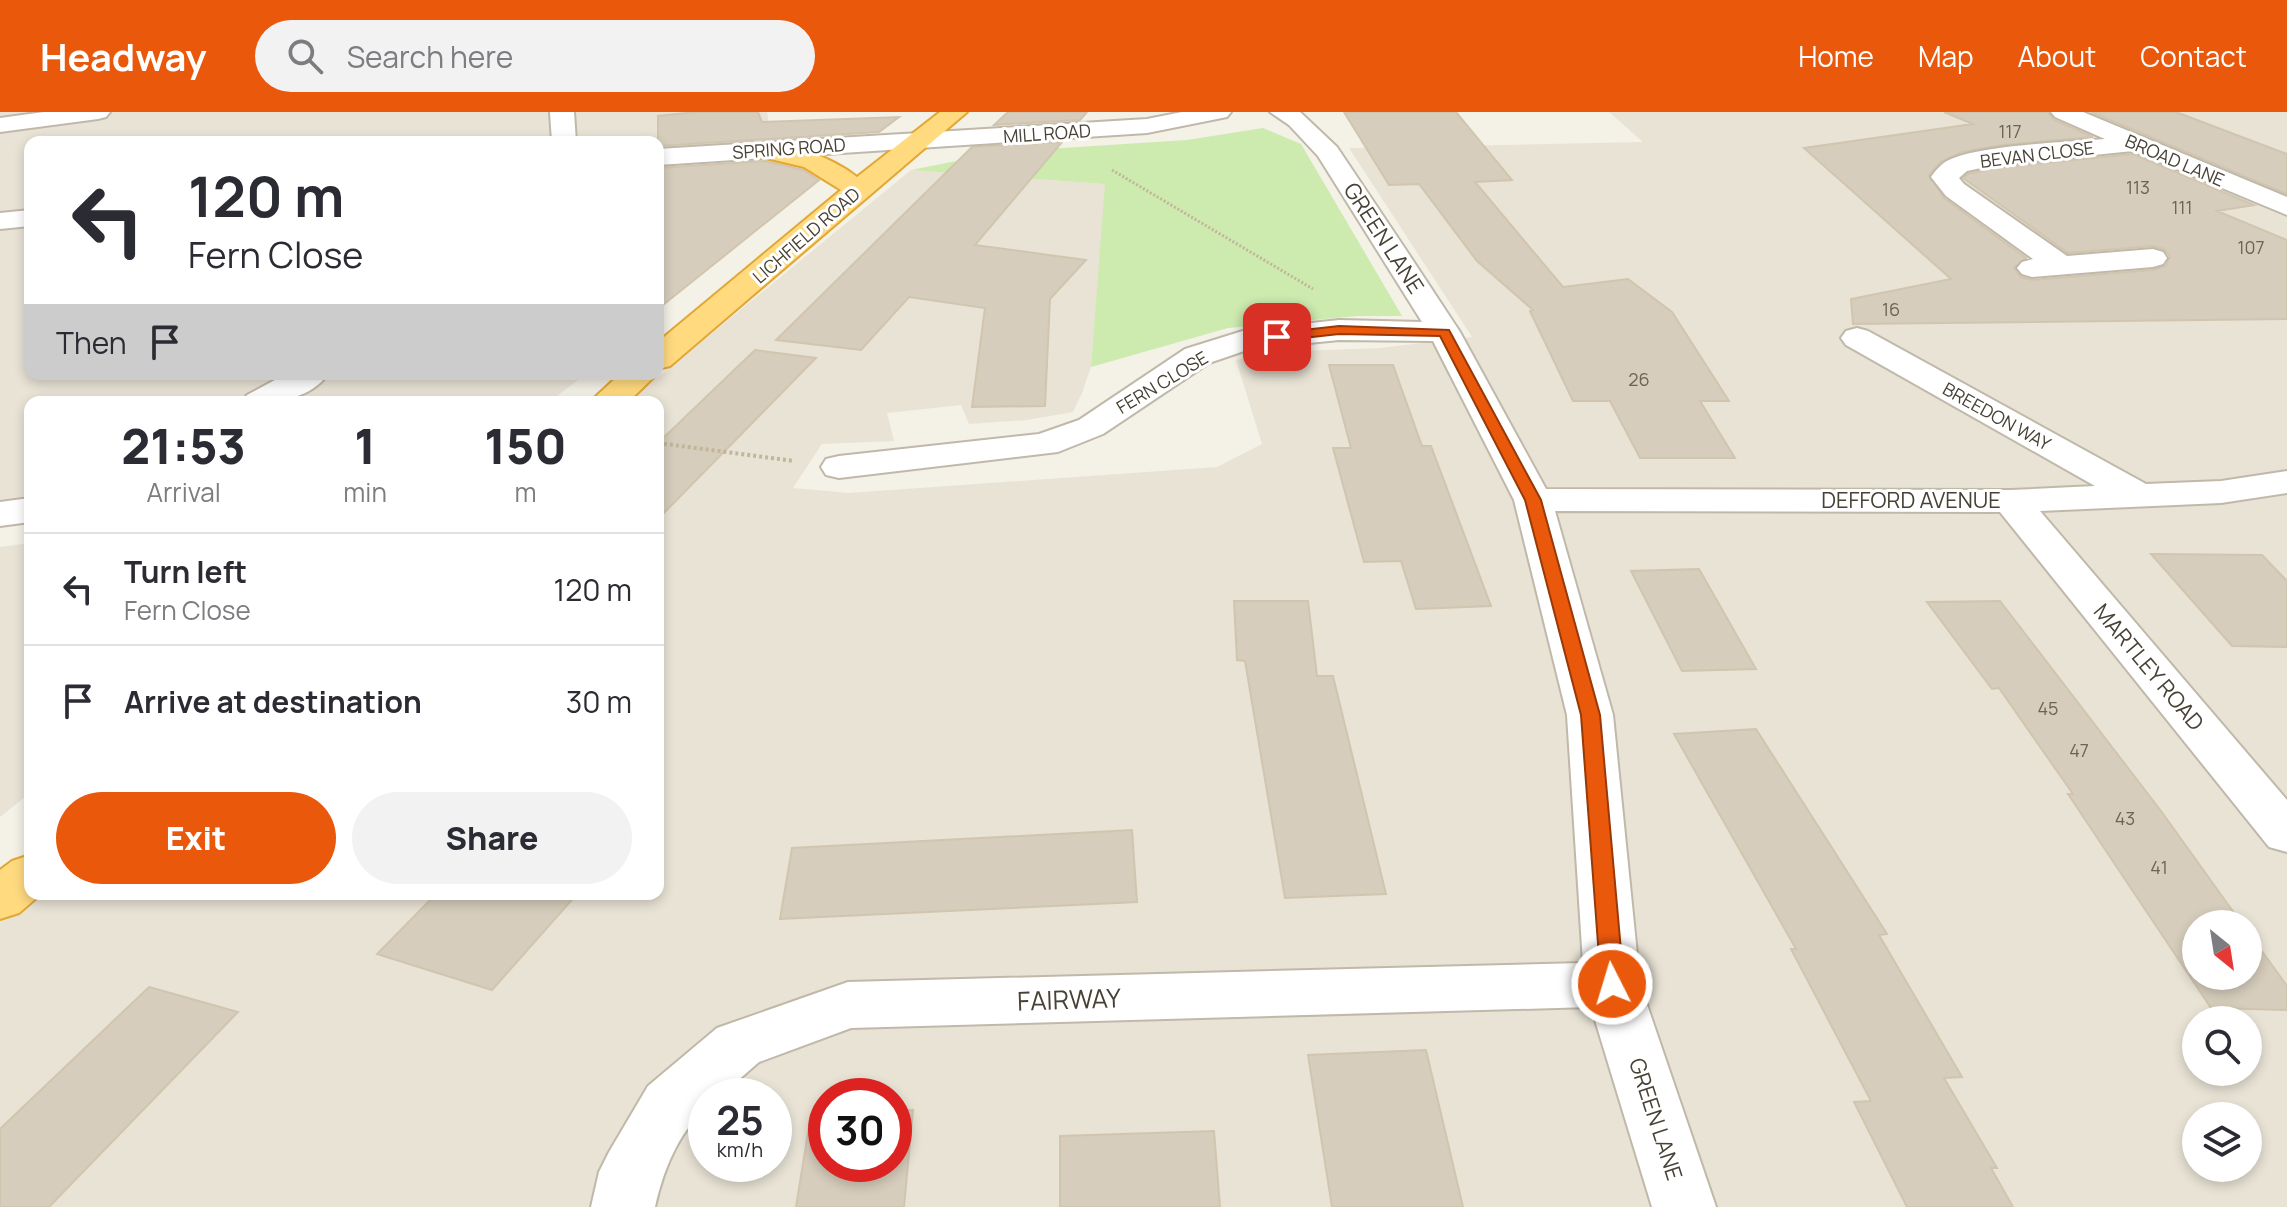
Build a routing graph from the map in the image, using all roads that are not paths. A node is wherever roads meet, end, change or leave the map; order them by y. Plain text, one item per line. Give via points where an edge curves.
1 (98, 112) edge
2 (562, 112) edge
3 (955, 112) edge
4 (1219, 112) edge
5 (1282, 112) edge
6 (2063, 112) edge
7 (0, 125) edge
8 (564, 136) edge
9 (921, 140) junction
10 (2137, 143) junction
11 (762, 150) junction
12 (664, 157) edge
13 (857, 191) junction
14 (2287, 207) edge
15 (24, 219) edge
16 (0, 221) edge
17 (2153, 258) dead end
18 (2060, 265) junction
19 (2015, 270) dead end
20 (1444, 332) junction
21 (1857, 338) dead end
22 (664, 354) edge
23 (300, 380) edge
24 (633, 380) edge
25 (270, 396) edge
26 (614, 396) edge
27 (839, 467) road end
28 (2287, 482) edge
29 (2137, 494) junction
30 (1533, 500) junction
31 (2011, 501) junction
32 (24, 511) edge
33 (0, 514) edge
34 (2287, 834) edge
35 (24, 879) edge
36 (0, 899) edge
37 (1612, 984) junction
38 (623, 1207) edge
39 (1684, 1207) edge

1 - 7 street
2 - 8 street
3 - 9 highway, LICHFIELD ROAD
4 - 9 street, MILL ROAD via 1147,126
5 - 20 street, GREEN LANE via 1328,152
6 - 10 street, BROAD LANE
9 - 11 street, SPRING ROAD
9 - 13 highway, LICHFIELD ROAD
10 - 14 street, BROAD LANE
10 - 18 street, BEVAN CLOSE via 1995,157 1958,165 1944,177
11 - 12 street, SPRING ROAD
11 - 13 highway via 812,159
13 - 22 highway, LICHFIELD ROAD
15 - 16 street
17 - 18 street
18 - 19 street
20 - 27 street, FERN CLOSE via 1339,330 1246,340 1197,356 1091,427 1045,444 929,440
20 - 30 street, GREEN LANE
21 - 29 street, BREEDON WAY
23 - 25 street
24 - 26 highway
28 - 29 street, DEFFORD AVENUE via 2221,492
29 - 31 street, DEFFORD AVENUE
30 - 31 street, DEFFORD AVENUE
30 - 37 street, GREEN LANE via 1590,715
31 - 34 street, MARTLEY ROAD
32 - 33 street
35 - 36 highway
37 - 38 street, FAIRWAY via 848,1005 738,1045 669,1104 631,1172
37 - 39 street, GREEN LANE

